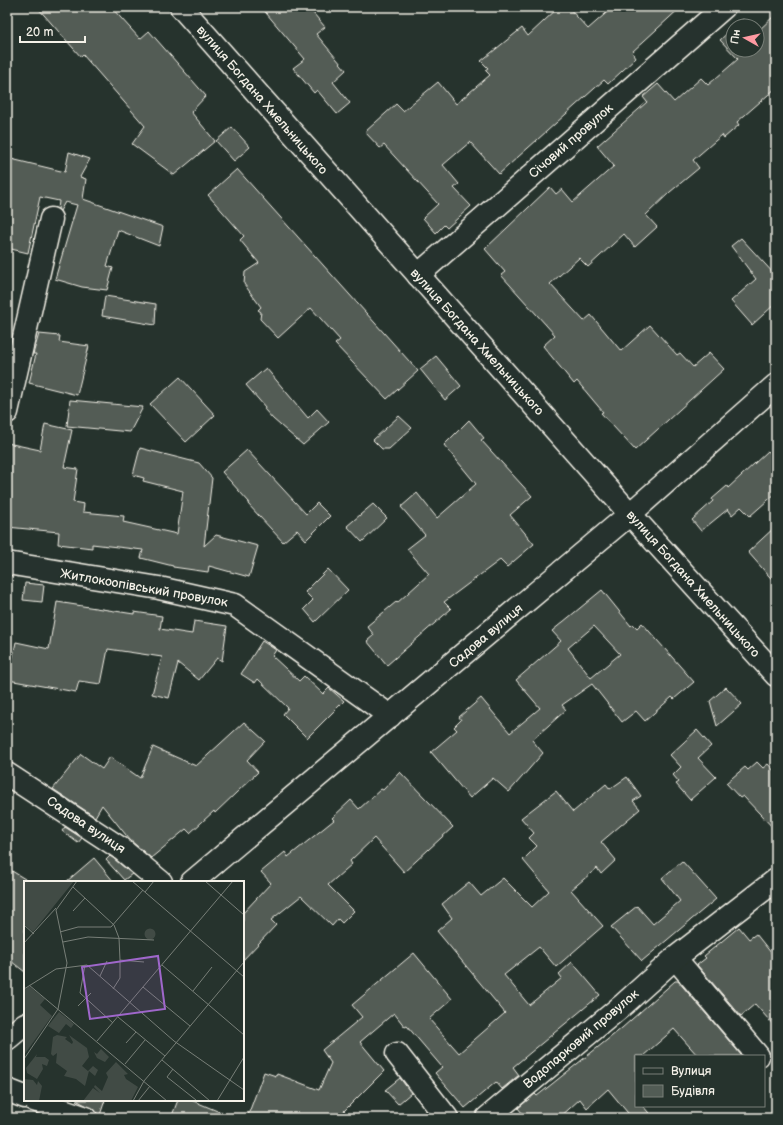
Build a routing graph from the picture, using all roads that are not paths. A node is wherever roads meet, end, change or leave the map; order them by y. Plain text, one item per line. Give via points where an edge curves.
1 (181, 7) edge
2 (724, 7) edge
3 (51, 219) dead end
4 (418, 275) junction
5 (776, 384) edge
6 (7, 412) edge
7 (630, 514) junction
8 (7, 563) edge
9 (776, 675) edge
10 (390, 716) junction
11 (7, 774) edge
12 (776, 880) edge
13 (160, 881) edge
14 (193, 881) edge
15 (675, 958) junction
16 (24, 1025) edge
17 (7, 1039) edge
18 (397, 1054) dead end
19 (757, 1055) edge
20 (7, 1090) edge
21 (24, 1097) edge
22 (37, 1101) edge
23 (86, 1118) edge
24 (447, 1118) edge
25 (486, 1118) edge

1 - 4 street, вулиця Богдана Хмельницького
2 - 4 street, Січовий провулок
3 - 6 street
4 - 7 street, вулиця Богдана Хмельницького
5 - 7 street, Садова вулиця
7 - 9 street, вулиця Богдана Хмельницького
7 - 10 street, Садова вулиця
8 - 10 street, Житлокоопівський провулок via 159,588 235,605
10 - 14 street, Садова вулиця
11 - 13 street, Садова вулиця via 120,848
12 - 15 street, Водопарковий провулок
15 - 19 street
15 - 25 street, Водопарковий провулок via 624,1004
16 - 17 street
18 - 24 street
20 - 21 street
22 - 23 street

